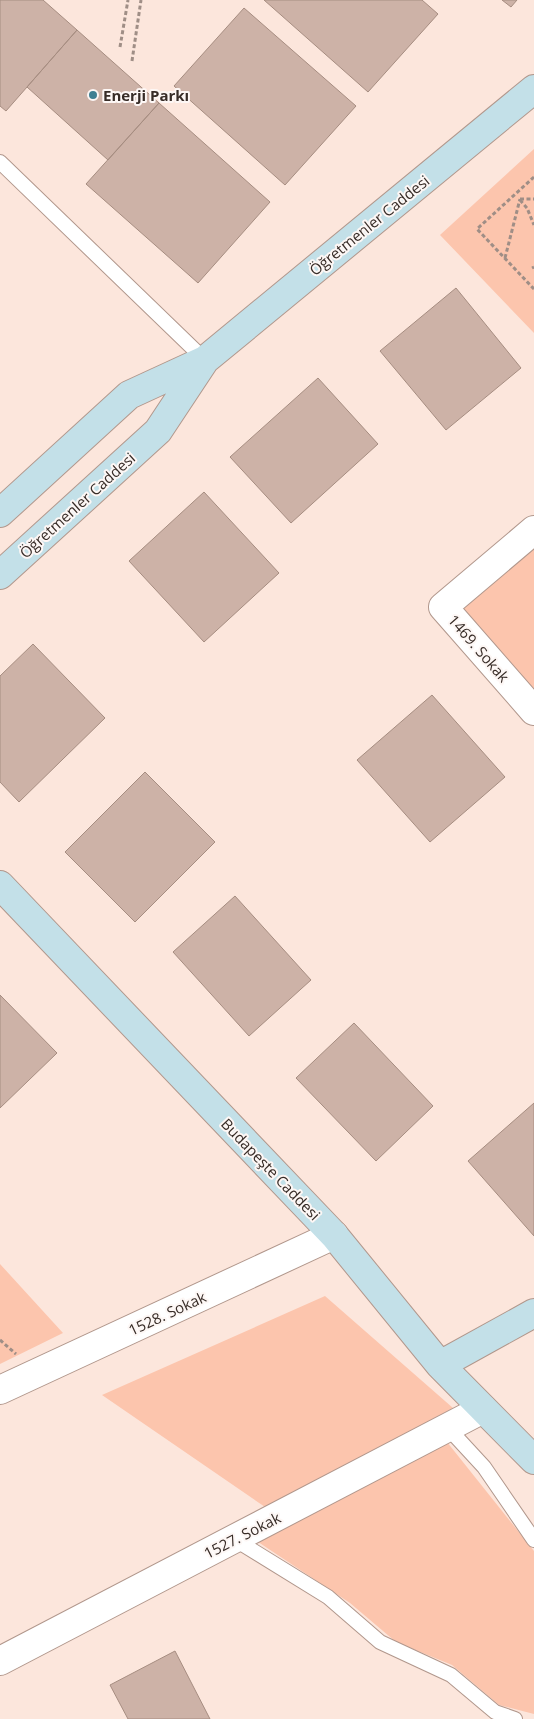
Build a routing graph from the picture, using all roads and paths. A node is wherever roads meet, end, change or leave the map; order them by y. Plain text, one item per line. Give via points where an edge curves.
1 (128, 0) edge
2 (141, 0) edge
3 (120, 47) dead end
4 (132, 60) dead end
5 (534, 89) edge
6 (0, 162) edge
7 (534, 176) edge
8 (520, 199) junction
9 (534, 199) edge
10 (534, 225) edge
11 (505, 258) junction
12 (534, 289) edge
13 (205, 360) junction
14 (0, 513) edge
15 (534, 530) edge
16 (0, 575) edge
17 (534, 711) edge
18 (2, 892) edge
19 (334, 1235) junction
20 (534, 1313) edge
21 (440, 1365) junction
22 (0, 1390) edge
23 (483, 1409) junction
24 (448, 1428) junction
25 (534, 1460) edge
26 (234, 1539) junction
27 (534, 1540) edge
28 (0, 1660) edge
29 (515, 1719) edge

1 - 3 path
2 - 4 path
5 - 13 main road, Öğretmenler Caddesi
6 - 13 lane
7 - 11 path via 477,229
8 - 9 path
8 - 10 path
8 - 11 path
11 - 12 path
13 - 14 main road, Öğretmenler Caddesi via 129,395
13 - 16 main road, Öğretmenler Caddesi via 158,432
15 - 17 street, 1469. Sokak via 443,607
18 - 19 main road, Budapeşte Caddesi
19 - 21 main road, Budapeşte Caddesi
19 - 22 street, 1528. Sokak
20 - 21 main road
21 - 23 main road, Budapeşte Caddesi
23 - 24 street, 1527. Sokak
23 - 25 main road, Budapeşte Caddesi
24 - 26 street, 1527. Sokak
24 - 27 lane via 484,1467
26 - 28 street, 1527. Sokak
26 - 29 lane via 328,1597 380,1642 451,1675 495,1712

